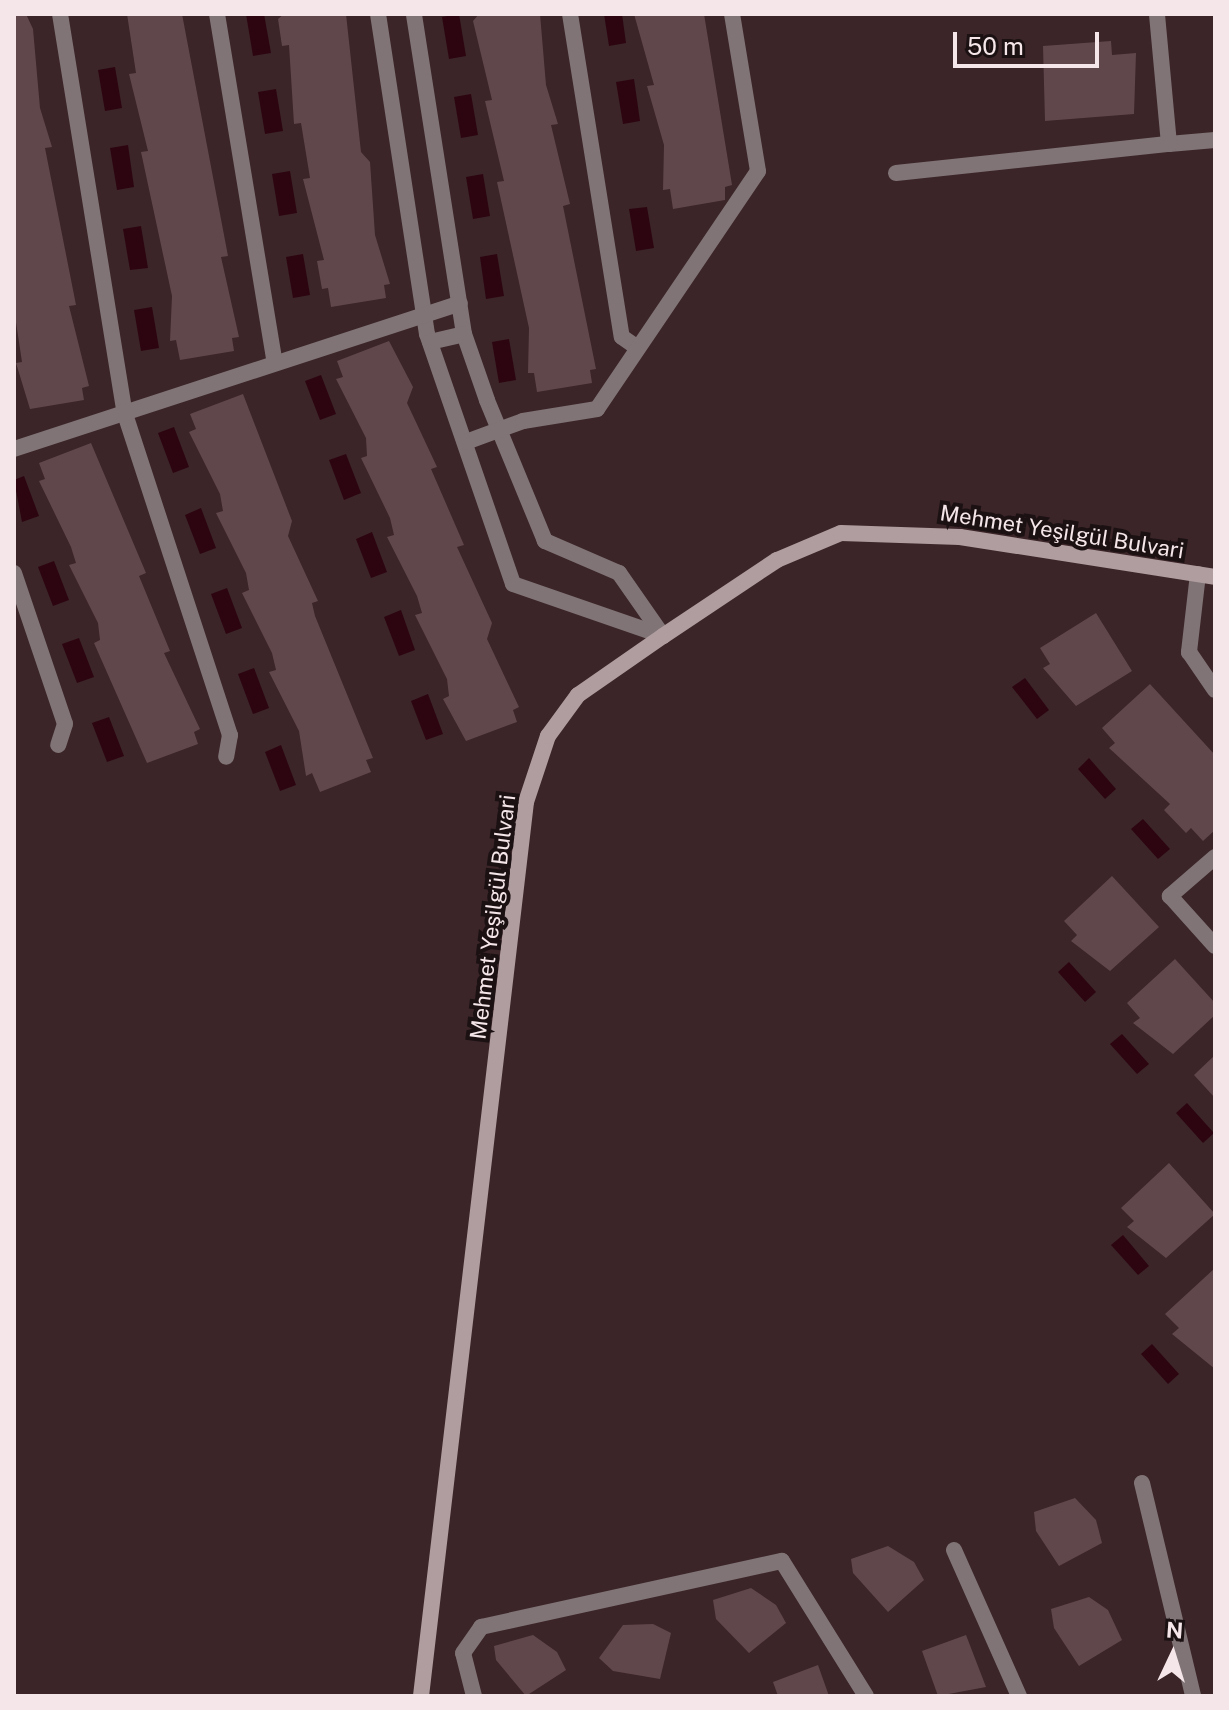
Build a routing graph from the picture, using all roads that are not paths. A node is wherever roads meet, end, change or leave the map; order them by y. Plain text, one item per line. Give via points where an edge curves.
1 (60, 14) edge
2 (217, 14) edge
3 (378, 14) edge
4 (414, 14) edge
5 (570, 14) edge
6 (732, 14) edge
7 (1157, 14) edge
8 (1215, 140) edge
9 (1169, 144) junction
10 (896, 173) dead end
11 (460, 303) junction
12 (424, 311) junction
13 (464, 334) junction
14 (430, 342) junction
15 (638, 348) junction
16 (274, 359) junction
17 (124, 411) junction
18 (500, 430) junction
19 (466, 442) junction
20 (14, 449) edge
21 (14, 573) edge
22 (1206, 576) edge
23 (663, 636) junction
24 (1215, 690) edge
25 (58, 745) dead end
26 (226, 757) dead end
27 (1215, 857) edge
28 (1215, 946) edge
29 (1142, 1483) dead end
30 (954, 1550) dead end
31 (421, 1696) edge
32 (474, 1696) edge
33 (866, 1696) edge
34 (1019, 1696) edge
35 (1193, 1696) edge

1 - 17 street
2 - 16 street
3 - 12 street
4 - 11 street
5 - 15 street via 622,337
6 - 15 street via 758,171
7 - 9 street
8 - 9 street
9 - 10 street
11 - 12 street
11 - 13 street
12 - 14 street
12 - 16 street
13 - 14 street
13 - 18 street
14 - 19 street
15 - 18 street via 597,409
16 - 17 street
17 - 20 street
17 - 26 street via 230,735
18 - 19 street
18 - 23 street via 545,541 619,573
19 - 23 street via 513,584
21 - 25 street via 65,724
22 - 23 main road, Mehmet Yeşilgül Bulvari via 960,537 841,533 777,560
22 - 24 street via 1189,652
23 - 31 main road, Mehmet Yeşilgül Bulvari via 578,695 548,736 526,802
27 - 28 street via 1170,896
29 - 35 street
30 - 34 street
32 - 33 street via 463,1653 481,1627 782,1561

